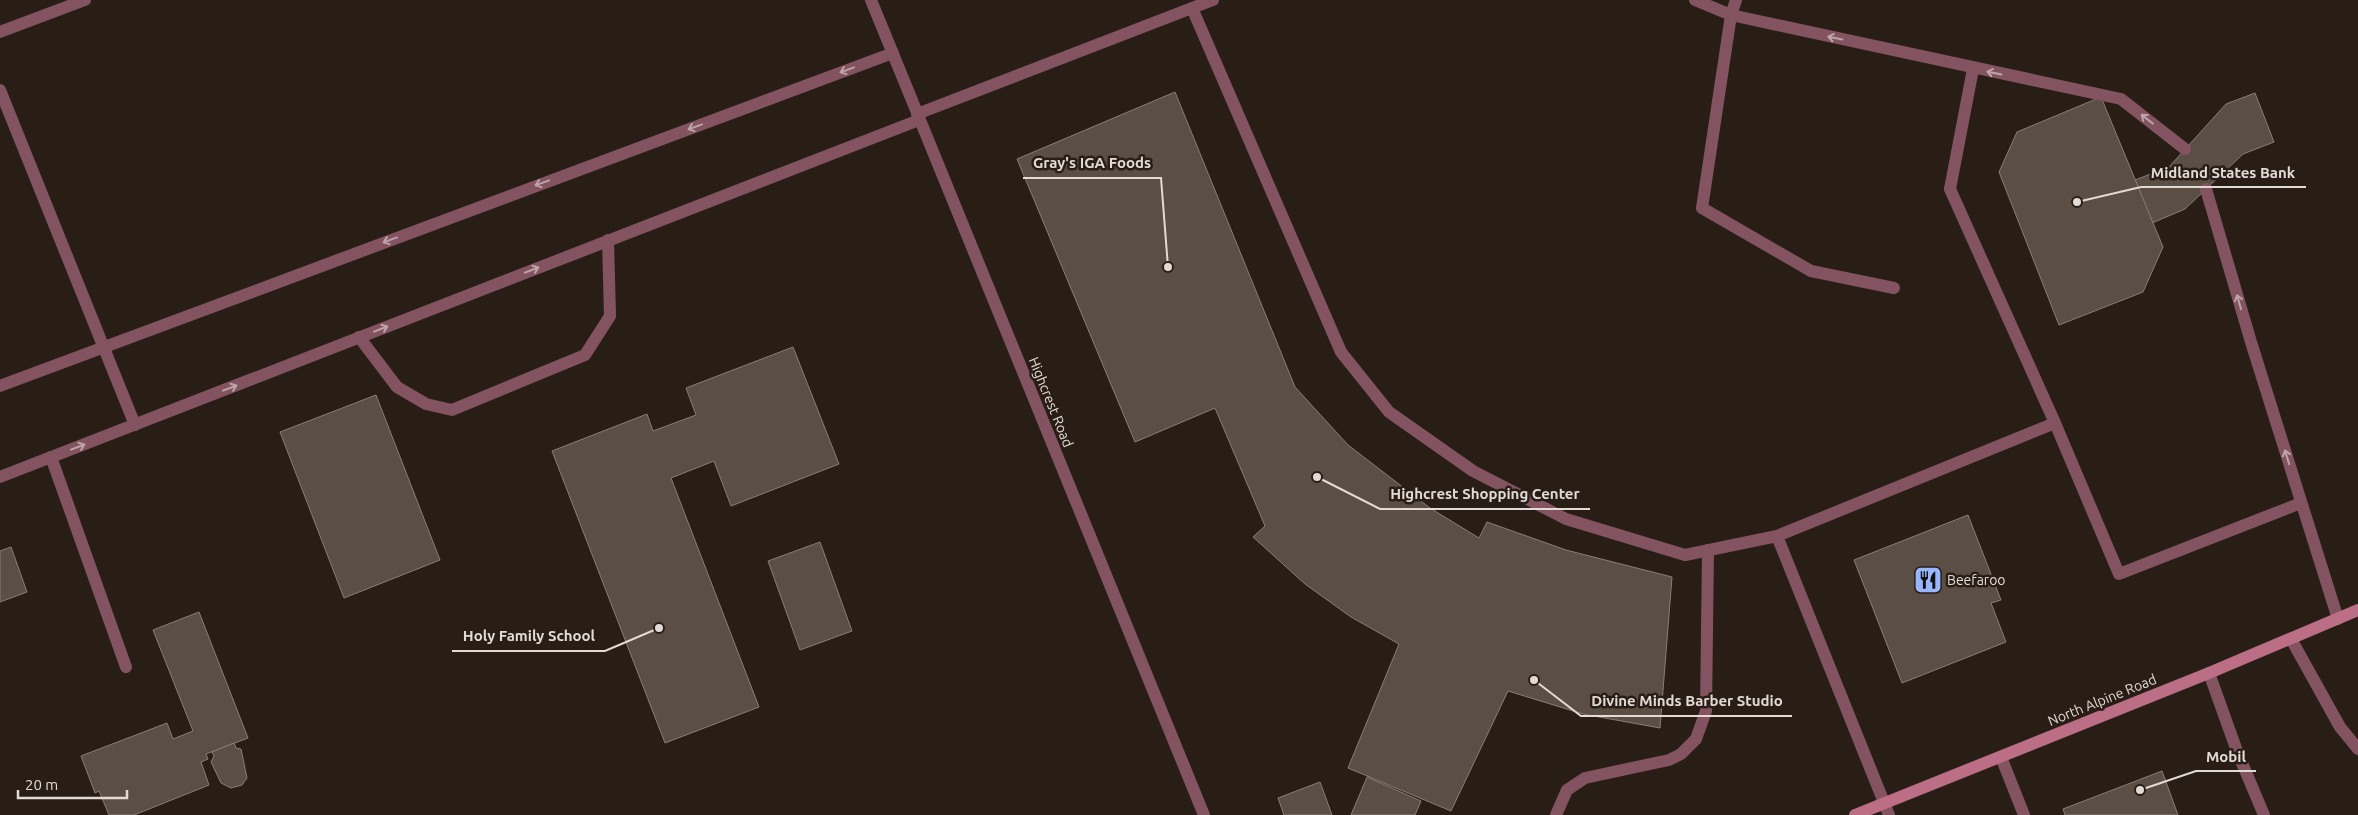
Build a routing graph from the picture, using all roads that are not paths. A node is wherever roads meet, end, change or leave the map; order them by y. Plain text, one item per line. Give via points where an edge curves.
1 (85, 0) edge
2 (871, 0) edge
3 (1213, 0) edge
4 (1695, 0) edge
5 (1736, 0) edge
6 (1192, 8) junction
7 (1731, 15) junction
8 (0, 32) edge
9 (892, 53) junction
10 (1973, 68) junction
11 (0, 90) edge
12 (918, 117) junction
13 (2185, 149) dead end
14 (2206, 189) dead end
15 (608, 240) junction
16 (1894, 288) dead end
17 (359, 337) junction
18 (105, 346) junction
19 (0, 386) edge
20 (2055, 423) junction
21 (136, 425) junction
22 (51, 457) junction
23 (0, 477) edge
24 (2302, 503) junction
25 (1777, 536) junction
26 (1708, 550) junction
27 (2358, 610) edge
28 (2338, 619) junction
29 (2291, 638) junction
30 (126, 667) dead end
31 (2209, 673) junction
32 (2358, 749) edge
33 (2001, 757) junction
34 (1887, 809) edge
35 (1204, 815) edge
36 (1556, 815) edge
37 (1855, 815) edge
38 (2024, 815) edge
39 (2264, 815) edge

1 - 8 street
2 - 9 street, Highcrest Road
3 - 6 street
4 - 7 street
5 - 7 street
6 - 12 street
6 - 26 street via 1341,352 1389,412 1472,472 1566,519 1685,555
10 -> 7 street
7 - 16 street via 1702,208 1811,271
9 - 12 street, Highcrest Road
9 -> 18 street
13 -> 10 street via 2121,99
10 - 20 street via 1950,189
11 - 18 street
12 - 15 street
12 - 35 street, Highcrest Road
24 -> 14 street
17 -> 15 street
15 - 17 street via 610,316 585,355 452,410 426,404 397,387
21 -> 17 street
18 - 19 street
18 - 21 street
20 - 24 street via 2119,574
20 - 25 street
22 -> 21 street
22 - 23 street
22 - 30 street
24 - 28 street
25 - 26 street
25 - 34 street
26 - 36 street via 1706,711 1696,739 1681,754 1668,760 1585,778 1567,790
27 - 28 main road, North Alpine Road
28 - 29 main road, North Alpine Road
29 - 31 main road, North Alpine Road
29 - 32 street via 2340,727
31 - 33 main road, North Alpine Road
31 - 39 street via 2236,751
33 - 34 main road, North Alpine Road
33 - 38 street
34 - 37 main road, North Alpine Road

